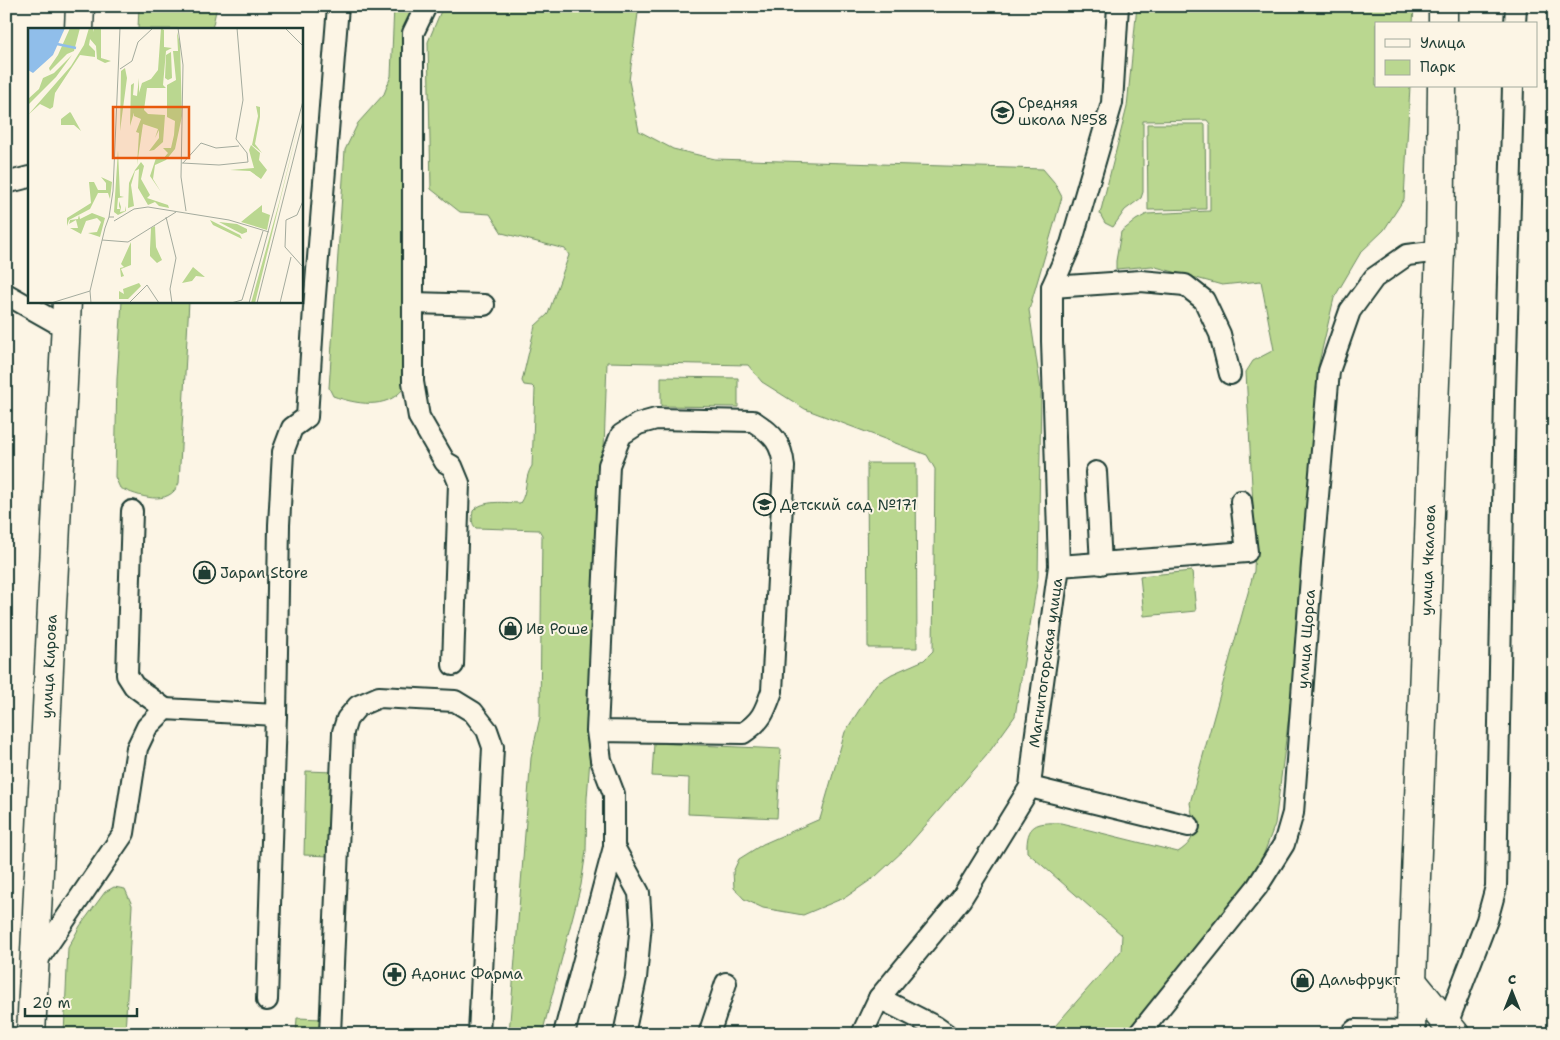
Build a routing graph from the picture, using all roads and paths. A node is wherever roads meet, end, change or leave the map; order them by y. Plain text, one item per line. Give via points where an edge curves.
1 (80, 6) edge
2 (338, 6) edge
3 (426, 6) edge
4 (1118, 6) edge
5 (1443, 6) edge
6 (1516, 6) edge
7 (1443, 22) edge
8 (1515, 22) edge
9 (78, 28) edge
10 (1442, 88) edge
11 (1513, 88) edge
12 (28, 177) edge
13 (6, 183) edge
14 (1440, 251) junction
15 (1052, 287) junction
16 (6, 294) edge
17 (28, 301) edge
18 (30, 302) edge
19 (413, 303) junction
20 (484, 304) dead end
21 (66, 314) edge
22 (1230, 374) dead end
23 (1096, 472) dead end
24 (1242, 502) dead end
25 (132, 512) dead end
26 (1101, 564) junction
27 (1059, 566) junction
28 (453, 665) dead end
29 (165, 709) junction
30 (276, 715) junction
31 (597, 731) junction
32 (1030, 787) junction
33 (1188, 826) dead end
34 (614, 847) junction
35 (33, 966) junction
36 (1412, 981) junction
37 (726, 983) dead end
38 (879, 998) junction
39 (268, 1000) dead end
40 (1451, 1029) edge
41 (1411, 1032) edge
42 (31, 1034) edge
43 (330, 1034) edge
44 (479, 1034) edge
45 (564, 1034) edge
46 (624, 1034) edge
47 (709, 1034) edge
48 (862, 1034) edge
49 (946, 1034) edge
50 (1139, 1034) edge
51 (1351, 1034) edge

1 - 9 main road
2 - 30 lane via 307,417 292,428 283,452
3 - 19 lane via 414,33
4 - 15 lane, Магнитогорская улица via 1112,102 1071,244
5 - 7 main road
6 - 8 lane
10 - 14 main road, улица Чкалова
11 - 40 lane via 1496,887
12 - 13 lane
14 - 36 main road, улица Чкалова
14 - 50 lane, улица Щорса via 1407,255 1374,278 1350,311 1330,371 1293,813 1284,844 1257,887
15 - 22 lane via 1141,281 1185,285 1204,300 1220,334
15 - 27 lane, Магнитогорская улица
16 - 17 lane
18 - 21 lane
19 - 20 lane
19 - 28 lane via 412,382 419,417 445,462 452,466 459,483
21 - 35 main road, улица Кирова
23 - 26 lane
24 - 26 lane via 1247,552
25 - 29 lane via 127,675 134,686
26 - 27 lane
27 - 32 lane, Магнитогорская улица
29 - 30 lane
29 - 35 lane via 147,727 136,748 124,833
30 - 39 lane
31 - 31 lane via 743,733 756,725 765,713 772,691 784,467 777,441 753,421 656,419 638,424 622,435 609,465
31 - 34 lane via 601,760 614,794
32 - 33 lane
32 - 38 lane, Магнитогорская улица via 961,899
34 - 45 lane
34 - 46 lane via 639,893 641,923 636,978
35 - 42 main road, улица Кирова
36 - 40 main road
36 - 41 main road, улица Чкалова
37 - 47 lane
38 - 48 lane, Магнитогорская улица
38 - 49 lane
41 - 51 lane via 1355,1030
43 - 44 lane via 343,732 347,719 358,706 379,697 455,701 473,712 487,730 493,747

